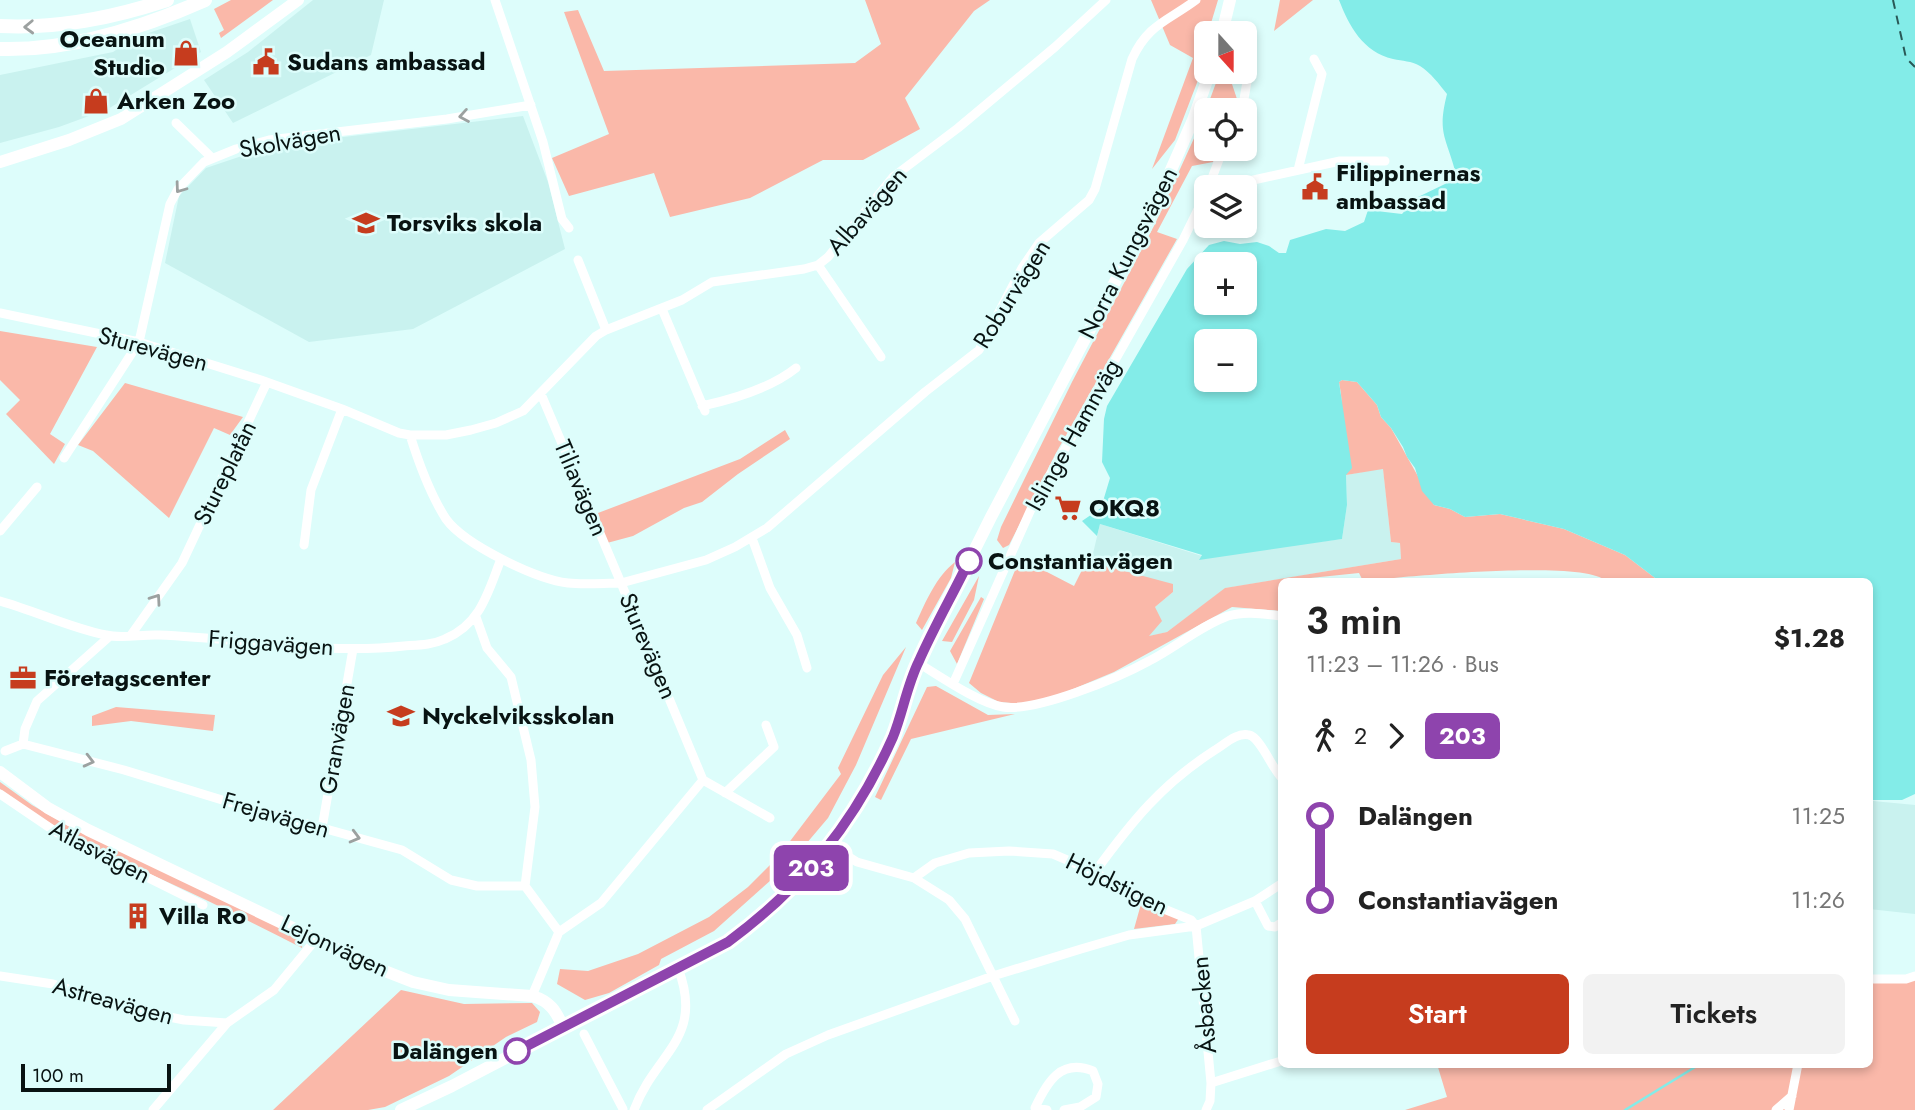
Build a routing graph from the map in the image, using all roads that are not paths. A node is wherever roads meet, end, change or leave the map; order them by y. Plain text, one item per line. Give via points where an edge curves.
1 (167, 0) edge
2 (205, 0) edge
3 (298, 0) edge
4 (495, 0) edge
5 (1106, 0) edge
6 (1196, 0) edge
7 (1230, 0) edge
8 (1225, 21) edge
9 (0, 26) edge
10 (0, 49) edge
11 (1314, 59) dead end
12 (1206, 84) edge
13 (531, 105) junction
14 (176, 122) dead end
15 (212, 158) junction
16 (1385, 161) dead end
17 (0, 162) edge
18 (1297, 170) junction
19 (1257, 180) edge
20 (1194, 217) edge
21 (569, 228) dead end
22 (578, 260) dead end
23 (818, 265) junction
24 (662, 309) junction
25 (0, 313) edge
26 (606, 330) junction
27 (138, 342) junction
28 (881, 357) dead end
29 (796, 368) dead end
30 (267, 382) junction
31 (541, 394) junction
32 (342, 409) junction
33 (410, 435) junction
34 (64, 458) dead end
35 (37, 487) dead end
36 (0, 531) edge
37 (752, 538) junction
38 (304, 545) dead end
39 (501, 559) junction
40 (621, 583) junction
41 (0, 601) edge
42 (1278, 616) edge
43 (475, 617) junction
44 (131, 635) junction
45 (110, 636) junction
46 (353, 649) junction
47 (918, 663) junction
48 (807, 668) dead end
49 (953, 684) junction
50 (766, 724) dead end
51 (23, 744) junction
52 (5, 751) dead end
53 (0, 772) edge
54 (1278, 774) edge
55 (704, 780) junction
56 (725, 793) junction
57 (0, 794) edge
58 (770, 818) dead end
59 (322, 828) junction
60 (830, 845) junction
61 (1095, 872) junction
62 (914, 878) junction
63 (525, 886) junction
64 (1278, 886) edge
65 (1255, 901) junction
66 (203, 905) dead end
67 (1278, 925) edge
68 (1196, 926) junction
69 (559, 932) junction
70 (317, 938) junction
71 (678, 968) junction
72 (0, 976) edge
73 (993, 976) junction
74 (1915, 976) edge
75 (1873, 979) edge
76 (533, 996) junction
77 (1015, 1021) dead end
78 (227, 1023) junction
79 (563, 1027) junction
80 (584, 1034) dead end
81 (1278, 1062) edge
82 (1797, 1068) edge
83 (1211, 1083) junction
84 (1792, 1096) junction
85 (623, 1109) edge
86 (1033, 1109) edge
87 (153, 1110) edge
88 (401, 1110) edge
89 (634, 1110) edge
90 (707, 1110) edge
91 (1047, 1110) edge
92 (1064, 1110) edge
93 (1206, 1110) edge
94 (1776, 1110) edge
95 (1789, 1110) edge

1 -> 9 main road via 76,24
2 - 10 main road via 82,41
3 - 17 main road via 227,52 121,119
4 - 13 street
5 - 23 street, Albavägen via 1036,64 893,177
6 - 37 street, Roburvägen via 1159,23 1139,43 1095,189 1089,200 1038,243 979,350
7 - 8 main road
11 - 18 street via 1322,74
12 - 47 main road, Norra Kungsvägen via 1155,206
13 -> 15 street, Skolvägen via 269,141
13 - 21 street via 562,219
14 - 15 street
15 -> 27 street, Skolvägen via 178,188 170,204
16 - 18 street via 1340,161
18 - 19 street
20 - 49 street, Islinge Hamnväg via 1032,507
22 - 26 street
23 - 24 street, Albavägen via 712,282
23 - 28 street
24 - 26 street, Albavägen
24 - 29 street via 704,408
25 - 27 street, Sturevägen
26 - 31 street, Albavägen
27 - 30 street, Sturevägen
27 - 34 street
30 - 32 street, Sturevägen
44 -> 30 street, Stureplatån via 182,563
31 - 33 street, Albavägen via 523,411 496,423 446,435
31 - 40 street, Tiliavägen
32 - 33 street, Sturevägen
32 - 38 street via 311,490
33 - 39 street, Sturevägen via 418,462 447,519 458,532
35 - 36 street
37 - 40 street, Roburvägen via 706,559
37 - 48 street via 770,588 797,635
39 - 40 street, Sturevägen via 567,583
39 - 43 street, Friggavägen
40 - 55 street, Sturevägen
41 - 45 street, Friggavägen
42 - 49 street via 1229,616 1148,662 1023,708 987,702
43 - 46 street, Friggavägen via 446,639 431,643
43 - 63 street via 487,648 510,677 531,760 535,807
44 - 45 street, Friggavägen
44 - 46 street, Friggavägen
45 - 51 street via 37,701 24,729
46 - 59 street, Granvägen
47 - 49 street
47 - 60 main road via 888,747 864,795
50 - 56 street via 774,747
51 - 52 street
51 -> 59 street, Frejavägen
53 - 70 main road, Lejonvägen via 48,808 88,830
54 - 61 street via 1257,740 1239,736 1160,790
55 - 56 street
55 - 69 street via 601,903
56 - 58 street
57 - 66 street, Atlasvägen via 56,832
59 -> 63 street, Frejavägen via 402,850 451,880 477,886
60 - 62 street via 857,862
60 - 71 main road via 799,883 754,923
61 - 62 street, Höjdstigen via 1053,854 989,850 935,863
61 - 68 street, Höjdstigen via 1137,898 1186,916
62 - 73 street via 950,900 965,919
63 - 69 street
64 - 65 street
65 - 67 street via 1268,926
65 - 68 street
68 - 73 street via 1129,935
68 - 83 street, Åsbacken
69 - 76 street
70 - 76 main road, Lejonvägen via 372,966 432,987
70 - 78 street via 274,990
71 - 79 main road
71 - 89 street via 688,1002 683,1024
72 - 78 street, Astreavägen via 53,984 130,1010
73 - 77 street
73 - 90 street via 804,1045
74 - 75 street
76 - 79 main road via 553,1007
78 - 87 street
79 - 88 main road
80 - 85 street
81 - 83 street
82 - 84 street
83 - 93 street, Åsbacken
84 - 94 street
84 - 95 street
86 - 91 street
86 - 92 street via 1046,1084 1059,1072 1081,1066 1093,1071 1096,1097

